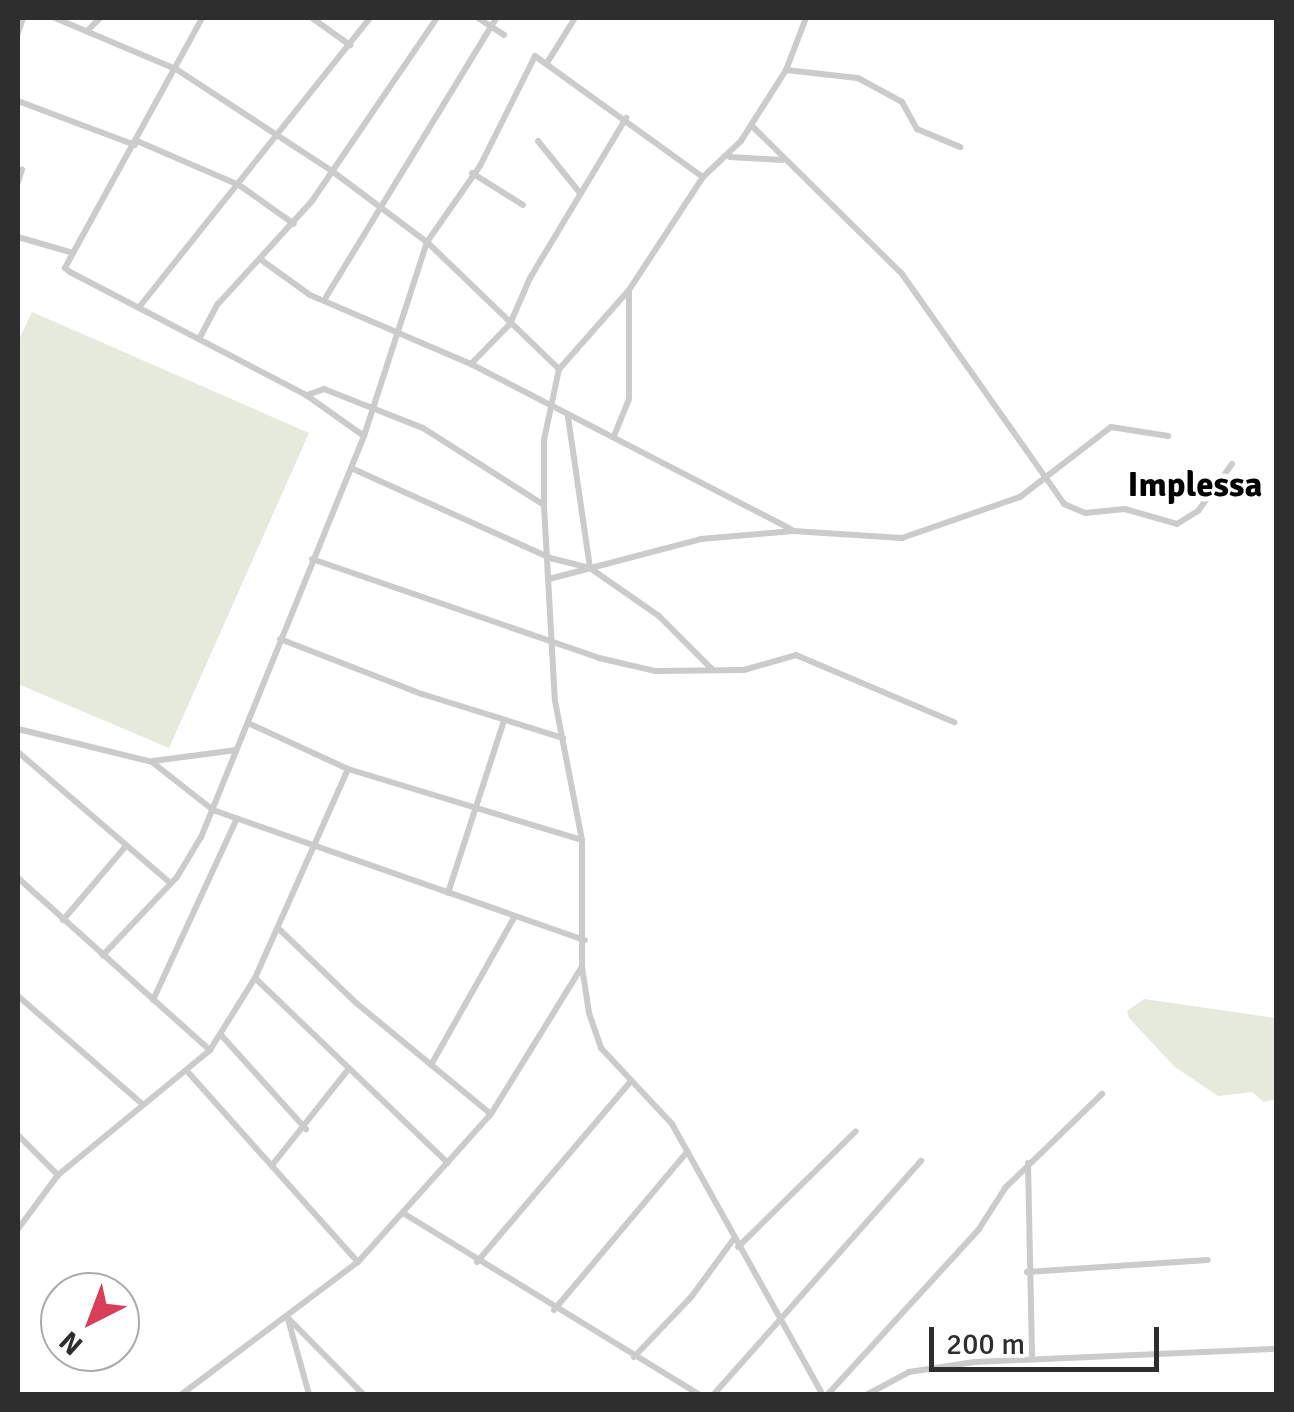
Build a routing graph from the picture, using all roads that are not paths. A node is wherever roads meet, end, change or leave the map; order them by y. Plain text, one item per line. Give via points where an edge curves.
1 (23, 18) edge
2 (55, 18) edge
3 (100, 18) edge
4 (202, 18) edge
5 (312, 18) edge
6 (370, 18) edge
7 (437, 18) edge
8 (478, 18) edge
9 (496, 18) edge
10 (576, 18) edge
11 (806, 18) edge
12 (490, 25) junction
13 (87, 30) junction
14 (18, 33) edge
15 (504, 35) dead end
16 (350, 45) junction
17 (547, 63) junction
18 (176, 68) junction
19 (786, 70) junction
20 (18, 102) edge
21 (626, 118) junction
22 (750, 125) junction
23 (275, 134) junction
24 (538, 141) dead end
25 (136, 143) junction
26 (960, 146) dead end
27 (730, 157) junction
28 (783, 160) junction
29 (22, 170) dead end
30 (332, 171) junction
31 (472, 173) junction
32 (703, 177) junction
33 (18, 182) edge
34 (239, 185) junction
35 (580, 193) junction
36 (523, 205) dead end
37 (377, 210) junction
38 (294, 224) junction
39 (18, 236) edge
40 (427, 242) junction
41 (73, 253) junction
42 (260, 259) junction
43 (630, 290) junction
44 (326, 297) junction
45 (140, 306) junction
46 (510, 324) junction
47 (402, 332) junction
48 (199, 339) junction
49 (471, 364) junction
50 (560, 370) junction
51 (306, 395) junction
52 (549, 404) junction
53 (376, 407) junction
54 (568, 417) junction
55 (364, 436) junction
56 (614, 436) junction
57 (1168, 436) dead end
58 (1232, 464) dead end
59 (351, 468) junction
60 (1048, 474) junction
61 (544, 506) junction
62 (793, 530) junction
63 (550, 558) junction
64 (312, 559) junction
65 (590, 568) junction
66 (549, 579) junction
67 (553, 638) junction
68 (280, 639) junction
69 (712, 669) junction
70 (504, 720) junction
71 (954, 722) dead end
72 (248, 723) junction
73 (18, 729) edge
74 (564, 739) junction
75 (236, 750) junction
76 (18, 752) edge
77 (152, 762) junction
78 (348, 769) junction
79 (473, 807) junction
80 (213, 810) junction
81 (237, 818) junction
82 (582, 840) junction
83 (126, 846) junction
84 (313, 846) junction
85 (18, 878) edge
86 (169, 882) junction
87 (448, 893) junction
88 (515, 916) junction
89 (63, 920) junction
90 (279, 929) junction
91 (585, 940) junction
92 (103, 955) junction
93 (582, 967) junction
94 (255, 978) junction
95 (18, 996) edge
96 (153, 1000) junction
97 (221, 1035) junction
98 (210, 1050) junction
99 (432, 1065) junction
100 (347, 1070) junction
101 (186, 1071) junction
102 (631, 1081) junction
103 (1102, 1094) dead end
104 (140, 1102) junction
105 (491, 1114) junction
106 (306, 1129) junction
107 (856, 1131) dead end
108 (19, 1142) edge
109 (687, 1152) junction
110 (921, 1161) dead end
111 (448, 1162) junction
112 (1028, 1163) junction
113 (273, 1164) junction
114 (58, 1175) junction
115 (402, 1214) junction
116 (18, 1228) edge
117 (736, 1243) junction
118 (1208, 1260) dead end
119 (358, 1262) junction
120 (477, 1262) junction
121 (1027, 1272) junction
122 (554, 1310) junction
123 (288, 1318) junction
124 (782, 1324) junction
125 (1276, 1350) edge
126 (1032, 1356) junction
127 (634, 1357) junction
128 (182, 1394) edge
129 (309, 1394) edge
130 (363, 1394) edge
131 (698, 1394) edge
132 (714, 1394) edge
133 (825, 1394) edge
134 (868, 1394) edge

1 - 14 street
2 - 13 street
3 - 13 street
4 - 18 street
5 - 16 street
6 - 16 street
7 - 30 street
8 - 12 street
9 - 12 street
10 - 17 street
11 - 19 street
12 - 15 street
12 - 37 street
13 - 18 street
16 - 23 street
17 - 21 street
17 - 31 street via 536,56
18 - 23 street
18 - 25 street
19 - 22 street
19 - 26 street via 858,78 902,102 917,130
20 - 25 street
21 - 32 street
21 - 35 street
22 - 27 street
22 - 28 street
23 - 30 street
23 - 34 street
24 - 35 street
25 - 34 street
25 - 41 street
27 - 28 street
27 - 32 street
28 - 60 street via 902,274
29 - 33 street
30 - 37 street
30 - 38 street
31 - 36 street
31 - 40 street
32 - 43 street
34 - 38 street
34 - 45 street
35 - 46 street
37 - 40 street
37 - 44 street
38 - 42 street
39 - 41 street
40 - 46 street
40 - 47 street
41 - 45 street via 65,268 70,272
42 - 44 street via 310,296
42 - 48 street via 218,304
43 - 50 street
43 - 56 street via 629,399
44 - 47 street
45 - 48 street
46 - 49 street
46 - 50 street
47 - 49 street
47 - 53 street
48 - 51 street
49 - 52 street
50 - 52 street
51 - 53 street via 324,389
51 - 55 street
52 - 54 street
52 - 61 street
53 - 55 street
53 - 61 street via 423,428
54 - 56 street
54 - 65 street
55 - 59 street
56 - 62 street
57 - 60 street via 1111,426
58 - 60 street via 1198,511 1177,524 1125,508 1073,510
59 - 63 street
59 - 64 street
60 - 62 street via 1020,497 902,538
61 - 63 street
62 - 65 street via 701,539
63 - 65 street
63 - 66 street
64 - 67 street
64 - 68 street
65 - 66 street
65 - 69 street via 659,616
66 - 67 street
67 - 69 street via 599,658 655,670
67 - 74 street
68 - 70 street
68 - 72 street
69 - 71 street via 744,670 796,655
70 - 74 street
70 - 79 street
72 - 75 street
72 - 78 street
73 - 77 street
74 - 82 street
75 - 77 street
75 - 80 street
76 - 83 street
77 - 80 street
78 - 79 street
78 - 84 street
79 - 82 street
79 - 87 street
80 - 81 street
80 - 86 street via 185,868
81 - 84 street
81 - 96 street
82 - 91 street
83 - 86 street
83 - 89 street
84 - 87 street
84 - 90 street
85 - 89 street
86 - 92 street
87 - 88 street
88 - 91 street
88 - 99 street
89 - 92 street
90 - 94 street
90 - 99 street
91 - 93 street
92 - 96 street
93 - 102 street via 601,1048
93 - 105 street
94 - 97 street
94 - 100 street
95 - 104 street
96 - 98 street
97 - 98 street
97 - 106 street
98 - 101 street
99 - 105 street
100 - 106 street
100 - 111 street
101 - 104 street
101 - 113 street
102 - 109 street via 672,1124
102 - 120 street
103 - 112 street
104 - 114 street
105 - 111 street
106 - 113 street
107 - 117 street
108 - 114 street
109 - 117 street
109 - 122 street
110 - 124 street
111 - 115 street
112 - 121 street
112 - 133 street via 978,1229
113 - 119 street
114 - 116 street
115 - 119 street
115 - 120 street
117 - 124 street
117 - 127 street
118 - 121 street
119 - 123 street
120 - 122 street
121 - 126 street
122 - 127 street
123 - 128 street
123 - 129 street
123 - 130 street
124 - 132 street
124 - 133 street
125 - 126 street
126 - 134 street via 909,1372
127 - 131 street

